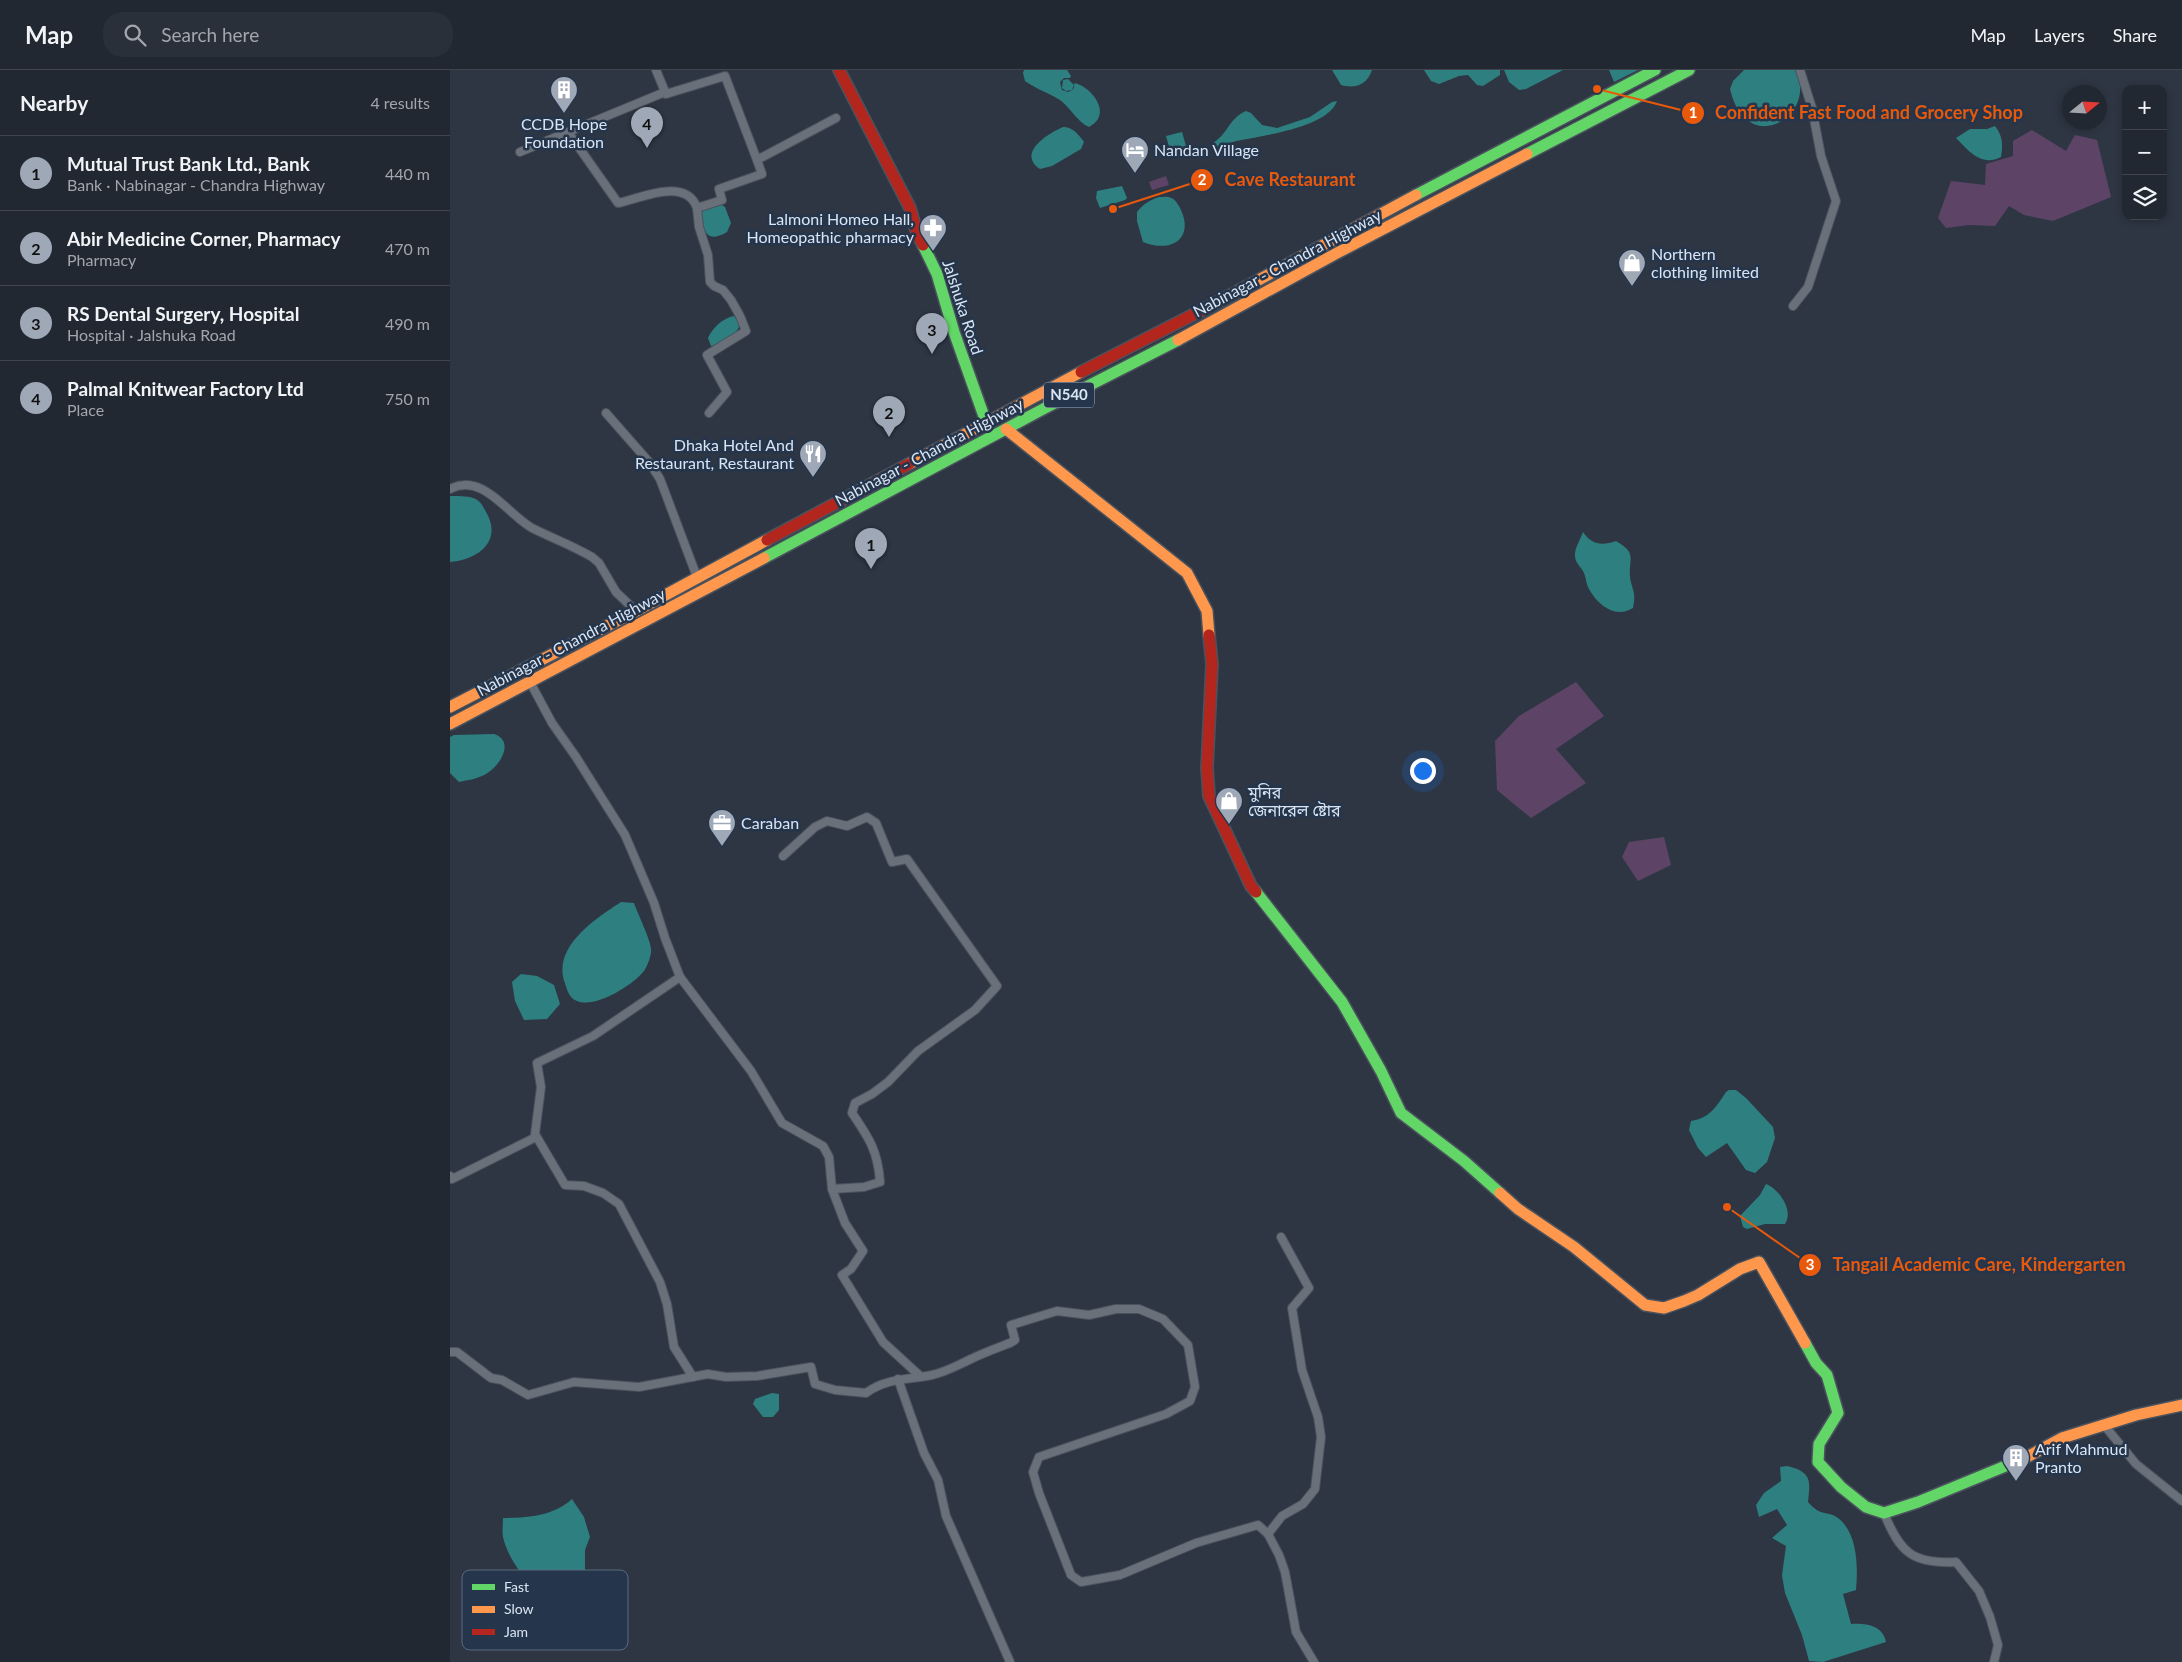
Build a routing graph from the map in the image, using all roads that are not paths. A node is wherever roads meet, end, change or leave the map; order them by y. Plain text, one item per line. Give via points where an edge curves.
1 (656, 70) edge
2 (839, 70) edge
3 (1654, 70) edge
4 (1689, 70) edge
5 (1800, 70) edge
6 (665, 92) junction
7 (836, 118) dead end
8 (568, 132) junction
9 (520, 152) dead end
10 (757, 160) junction
11 (697, 208) junction
12 (1363, 223) junction
13 (1370, 236) junction
14 (1793, 306) dead end
15 (606, 413) dead end
16 (709, 413) dead end
17 (986, 422) junction
18 (1006, 429) junction
19 (450, 489) edge
20 (697, 577) junction
21 (636, 611) junction
22 (530, 682) junction
23 (450, 707) edge
24 (450, 724) edge
25 (783, 856) dead end
26 (680, 977) junction
27 (536, 1137) junction
28 (450, 1176) edge
29 (832, 1189) junction
30 (1281, 1237) dead end
31 (450, 1352) edge
32 (920, 1376) junction
33 (694, 1377) junction
34 (898, 1379) junction
35 (2182, 1405) edge
36 (2104, 1425) junction
37 (2182, 1501) edge
38 (1884, 1513) junction
39 (1268, 1534) junction
40 (1010, 1662) edge
41 (1314, 1662) edge
42 (1994, 1662) edge

1 - 6 street
2 - 17 main road, Jalshuka Road via 910,208 917,233 937,274
3 - 12 main road, Nabinagar - Chandra Highway / N540
4 - 13 main road, Nabinagar - Chandra Highway / N540
5 - 14 street via 1812,108 1821,156 1836,201 1808,287
6 - 8 street
6 - 10 street via 725,76
7 - 10 street
8 - 9 street
8 - 11 street via 618,204 671,191 689,197
10 - 11 street via 762,174 719,189 722,200
11 - 16 street via 698,227 708,255 710,282 724,290 746,331 707,356 727,392
12 - 13 main road
12 - 17 main road, Nabinagar - Chandra Highway / N540 via 1196,314
13 - 18 main road, Nabinagar - Chandra Highway / N540
15 - 20 street via 660,479
17 - 20 main road, Nabinagar - Chandra Highway / N540
18 - 22 main road, Nabinagar - Chandra Highway / N540
18 - 38 main road via 1188,573 1207,611 1212,664 1207,768 1209,796 1251,886 1342,1002 1400,1113 1464,1161 1518,1209 1574,1247 1645,1305 1664,1308 1684,1301 1740,1268 1759,1262 1816,1363 1827,1375 1838,1413 1819,1444 1818,1462 1866,1507
19 - 21 street via 461,484 474,486 503,503 517,518 533,528 592,557 616,592
20 - 21 main road, Nabinagar - Chandra Highway / N540
21 - 23 main road, Nabinagar - Chandra Highway / N540
22 - 24 main road, Nabinagar - Chandra Highway / N540
22 - 26 street via 624,836 654,903
25 - 29 street via 815,827 827,821 847,826 866,817 876,823 892,862 906,859 997,986 975,1010 918,1051 888,1082 855,1103 852,1113 875,1151 880,1182 864,1187
26 - 27 street via 593,1036 537,1063 541,1087
26 - 29 street via 752,1071 782,1123 823,1146 829,1157
27 - 28 street via 452,1179
27 - 33 street via 565,1185 584,1186 619,1204 660,1282 674,1347
29 - 32 street via 845,1223 863,1251 851,1269 842,1275 883,1342
30 - 39 street via 1309,1288 1292,1308 1302,1370 1318,1418 1320,1437 1315,1489 1303,1504 1282,1516
31 - 33 street via 457,1352 491,1378 502,1380 528,1395 574,1382 639,1387
32 - 34 street
32 - 39 street via 951,1369 1010,1343 1014,1340 1011,1325 1057,1311 1089,1315 1116,1308 1139,1309 1163,1319 1188,1345 1195,1386 1190,1401 1166,1414 1039,1457 1033,1472 1071,1575 1081,1582 1120,1575 1196,1543 1258,1525
33 - 34 street via 708,1374 757,1376 811,1367 815,1384 866,1393
34 - 40 street via 924,1453 938,1480 946,1516
35 - 36 main road
36 - 37 street via 2136,1464
36 - 38 main road via 2062,1438 2011,1465
38 - 42 street via 1907,1554 1928,1561 1956,1562 1962,1567 1979,1591 1990,1618 1998,1645
39 - 41 street via 1285,1572 1296,1632

